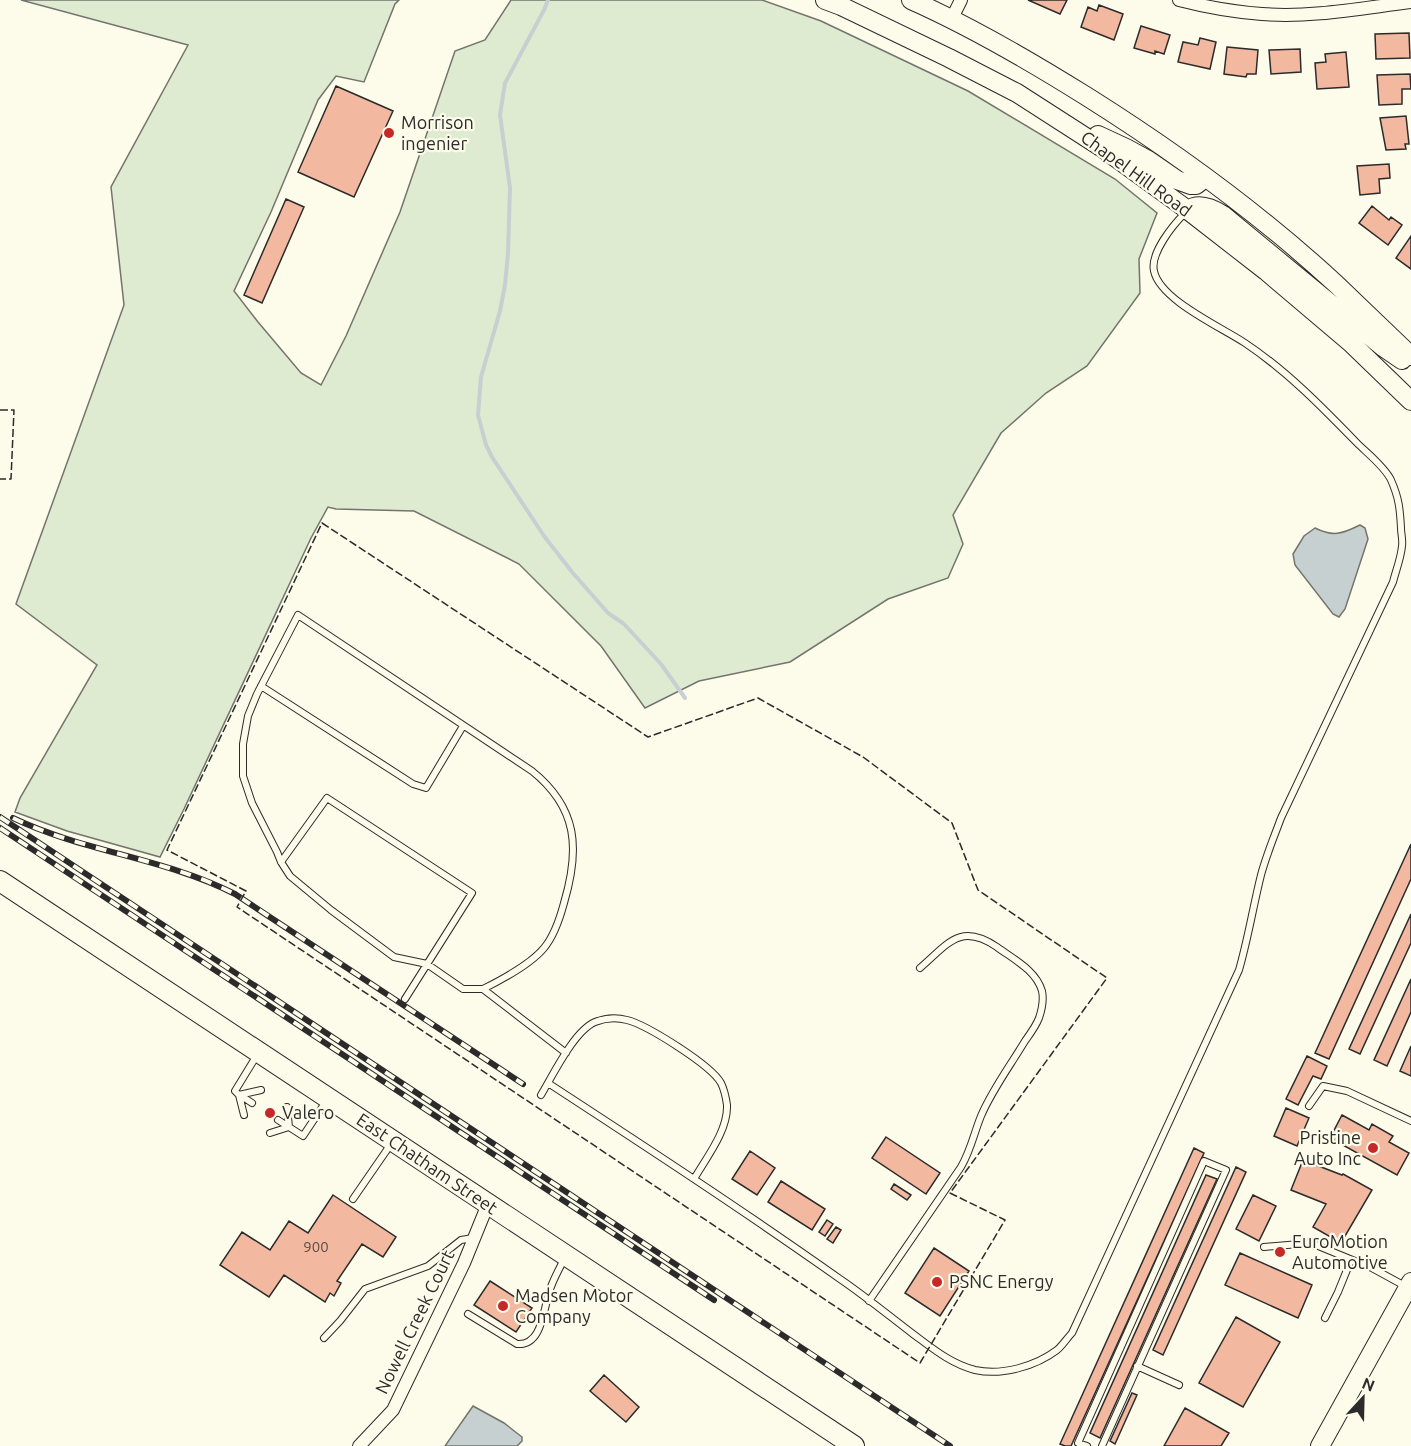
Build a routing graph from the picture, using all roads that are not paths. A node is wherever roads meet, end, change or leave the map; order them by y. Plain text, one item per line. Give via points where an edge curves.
1 (825, 0) edge
2 (911, 0) edge
3 (961, 0) edge
4 (1179, 0) edge
5 (1411, 2) edge
6 (952, 18) junction
7 (1055, 118) junction
8 (1205, 178) junction
9 (1188, 210) junction
10 (1411, 356) edge
11 (1411, 365) edge
12 (1411, 401) edge
13 (261, 686) junction
14 (463, 726) junction
15 (281, 862) junction
16 (0, 881) edge
17 (427, 964) junction
18 (920, 968) dead end
19 (483, 989) junction
20 (405, 999) dead end
21 (259, 1052) junction
22 (566, 1053) junction
23 (548, 1083) junction
24 (261, 1090) dead end
25 (239, 1095) junction
26 (541, 1095) dead end
27 (328, 1098) junction
28 (252, 1103) dead end
29 (1309, 1106) dead end
30 (287, 1107) dead end
31 (244, 1115) dead end
32 (278, 1120) dead end
33 (1411, 1121) edge
34 (289, 1127) junction
35 (270, 1133) dead end
36 (393, 1141) junction
37 (694, 1179) junction
38 (353, 1199) dead end
39 (488, 1204) junction
40 (474, 1238) junction
41 (1264, 1247) dead end
42 (566, 1256) junction
43 (1352, 1260) junction
44 (1409, 1291) edge
45 (869, 1301) junction
46 (468, 1314) dead end
47 (1325, 1318) dead end
48 (324, 1338) dead end
49 (1137, 1366) junction
50 (1179, 1385) dead end
51 (359, 1446) edge
52 (854, 1446) edge
53 (1087, 1446) edge
54 (1102, 1446) edge
55 (1320, 1446) edge

1 - 7 main road, Chapel Hill Road via 949,58 1017,93
2 - 6 main road, Chapel Hill Road
3 - 6 street
4 - 5 street via 1263,15 1326,13
6 - 8 main road, Chapel Hill Road via 1123,119
7 - 8 main road via 1126,148 1184,184 1196,185
7 - 9 main road, Chapel Hill Road
8 - 10 main road, Chapel Hill Road via 1335,283
9 - 11 main road via 1206,207 1223,215 1383,347
9 - 12 main road, Chapel Hill Road via 1266,271
9 - 45 lane via 1157,250 1154,271 1158,280 1167,293 1279,367 1377,462 1389,477 1400,504 1402,545 1398,566 1272,840 1239,970 1072,1333 1060,1348 1022,1368 976,1370 953,1362
13 - 14 lane via 413,784 426,788
13 - 14 lane via 298,615
13 - 15 lane via 248,716 243,776
14 - 19 lane via 549,786 570,822 573,840 569,886 548,942 530,961
15 - 17 lane via 290,876 394,957
15 - 17 lane via 327,798 472,893
16 - 21 main road, East Chatham Street
17 - 19 lane via 463,989
17 - 20 lane
18 - 45 lane via 951,941 971,935 982,938 1030,970 1039,982 1043,1003 1039,1019 980,1117 962,1167
19 - 22 lane
21 - 25 lane via 235,1091
21 - 27 main road, East Chatham Street
22 - 23 lane
22 - 37 lane via 586,1027 612,1018 643,1026 713,1072 725,1094 726,1115 721,1133
23 - 26 lane
23 - 37 lane
24 - 25 lane
25 - 28 lane
25 - 31 lane
27 - 34 lane via 303,1136
27 - 36 main road, East Chatham Street
29 - 33 lane via 1323,1086 1347,1091
30 - 34 lane
32 - 34 lane
34 - 35 lane
36 - 38 lane
36 - 39 main road, East Chatham Street
37 - 45 lane
39 - 40 street, Nowell Creek Court
39 - 42 main road, East Chatham Street
40 - 48 lane via 460,1240 428,1266 365,1289
40 - 51 street, Nowell Creek Court via 393,1410
41 - 43 lane via 1311,1243
42 - 46 lane via 548,1294 537,1334 530,1343 517,1344
42 - 52 main road, East Chatham Street
43 - 44 lane
43 - 47 lane
44 - 55 main road
49 - 50 lane
49 - 53 lane via 1226,1170 1204,1161 1078,1443
49 - 54 lane

